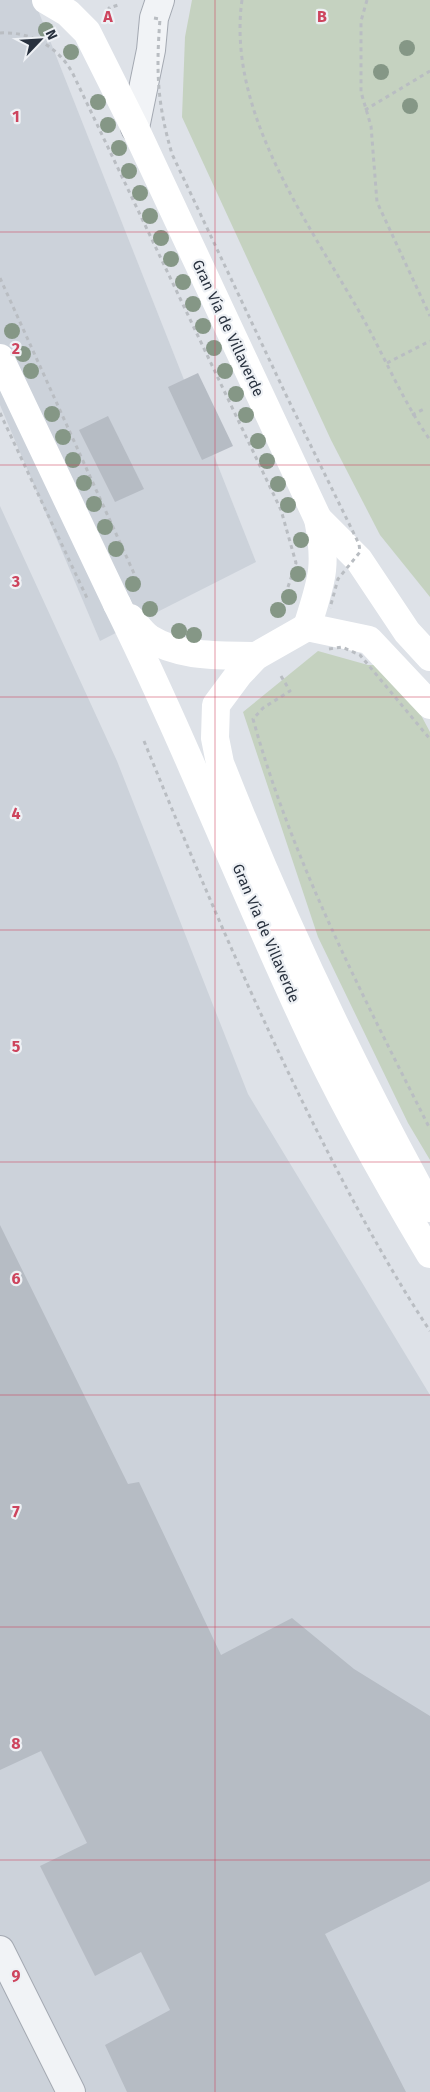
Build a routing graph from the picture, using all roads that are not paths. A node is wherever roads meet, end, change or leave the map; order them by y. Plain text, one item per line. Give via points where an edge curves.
1 (46, 0) edge
2 (157, 9) edge
3 (135, 128) junction
4 (0, 358) edge
5 (318, 519) junction
6 (118, 604) junction
7 (319, 636) junction
8 (256, 656) junction
9 (430, 657) edge
10 (430, 705) edge
11 (430, 1208) edge
12 (430, 1254) edge
13 (0, 1950) edge
14 (71, 2092) edge

1 - 3 street, Gran Vía de Villaverde via 68,13 87,32
2 - 3 street
3 - 5 street, Gran Vía de Villaverde
4 - 6 street, Gran Vía de Villaverde
5 - 7 street, Gran Vía de Villaverde via 324,550
5 - 9 street via 356,557 407,632
6 - 8 street, Gran Vía de Villaverde, bridge via 148,637 171,648 202,655
6 - 12 street, Gran Vía de Villaverde, bridge via 169,711 303,1019 388,1184
7 - 8 street, Gran Vía de Villaverde, bridge
7 - 10 street via 369,640
8 - 11 street, Gran Vía de Villaverde, bridge via 216,705 215,738 220,763 317,988 384,1124
13 - 14 street

